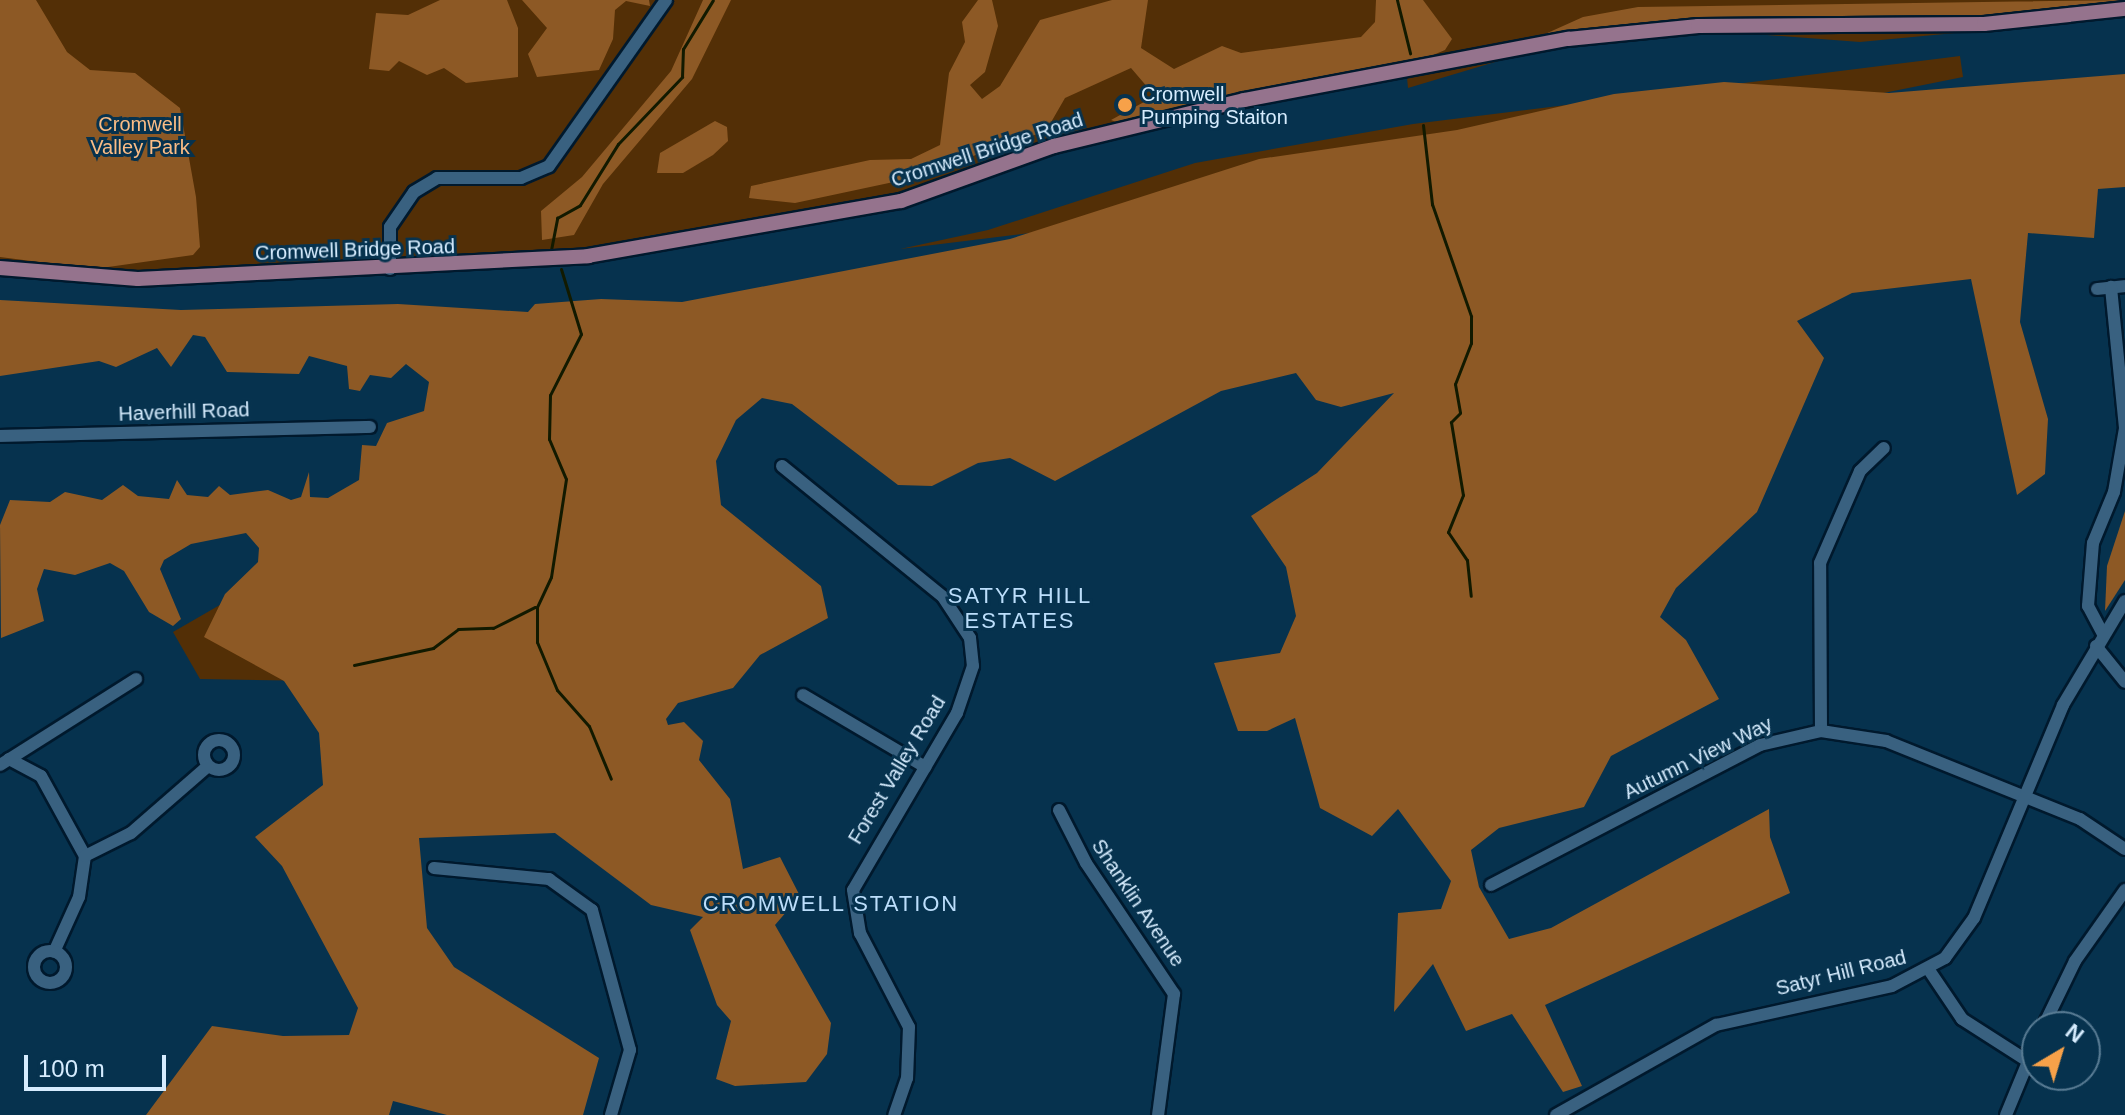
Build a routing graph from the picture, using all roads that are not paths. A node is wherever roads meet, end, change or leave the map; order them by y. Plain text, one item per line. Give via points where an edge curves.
1 (666, 0) edge
2 (2125, 9) edge
3 (0, 268) edge
4 (390, 269) junction
5 (2125, 286) edge
6 (2111, 287) junction
7 (2097, 289) dead end
8 (370, 427) dead end
9 (0, 436) edge
10 (1884, 448) dead end
11 (782, 466) dead end
12 (2125, 601) edge
13 (2100, 640) junction
14 (136, 679) dead end
15 (2125, 682) edge
16 (803, 695) dead end
17 (1821, 731) junction
18 (4, 762) edge
19 (208, 766) dead end
20 (925, 767) junction
21 (2023, 797) junction
22 (1059, 810) dead end
23 (2125, 849) edge
24 (85, 856) junction
25 (434, 868) dead end
26 (1491, 885) dead end
27 (2125, 890) edge
28 (54, 952) dead end
29 (1929, 970) junction
30 (2051, 1011) edge
31 (2021, 1057) edge
32 (2021, 1074) edge
33 (1584, 1110) edge
34 (611, 1115) edge
35 (894, 1115) edge
36 (1158, 1115) edge
37 (1556, 1115) edge
38 (2006, 1115) edge

1 - 4 street via 549,166 521,178 437,178 414,192 390,227
2 - 4 main road, Cromwell Bridge Road via 1984,24 1606,34 1229,103 1054,146 886,204 588,256
3 - 4 main road, Cromwell Bridge Road via 108,279
5 - 6 street
6 - 7 street
6 - 13 street via 2125,428 2114,492 2093,543 2089,614
8 - 9 street, Haverhill Road
10 - 17 street via 1860,471 1820,563
11 - 20 street, Forest Valley Road via 943,597 965,624 969,684
12 - 13 street, Satyr Hill Road
13 - 15 street
13 - 21 street, Satyr Hill Road
14 - 18 street
16 - 20 street
17 - 21 street, Autumn View Way via 1886,741
17 - 26 street, Autumn View Way via 1760,745
18 - 24 street via 41,776
19 - 24 street via 131,833
20 - 35 street, Forest Valley Road via 853,890 860,933 909,1027 907,1078
21 - 23 street, Autumn View Way via 2097,828
21 - 29 street, Satyr Hill Road via 1970,926
22 - 36 street, Shanklin Avenue via 1086,863 1174,994
24 - 28 street via 79,897
25 - 34 street via 549,879 592,910 630,1050
27 - 30 street via 2082,951
29 - 31 street via 1962,1019
29 - 33 street, Satyr Hill Road via 1892,986 1716,1025
32 - 38 street
33 - 37 street, Satyr Hill Road

